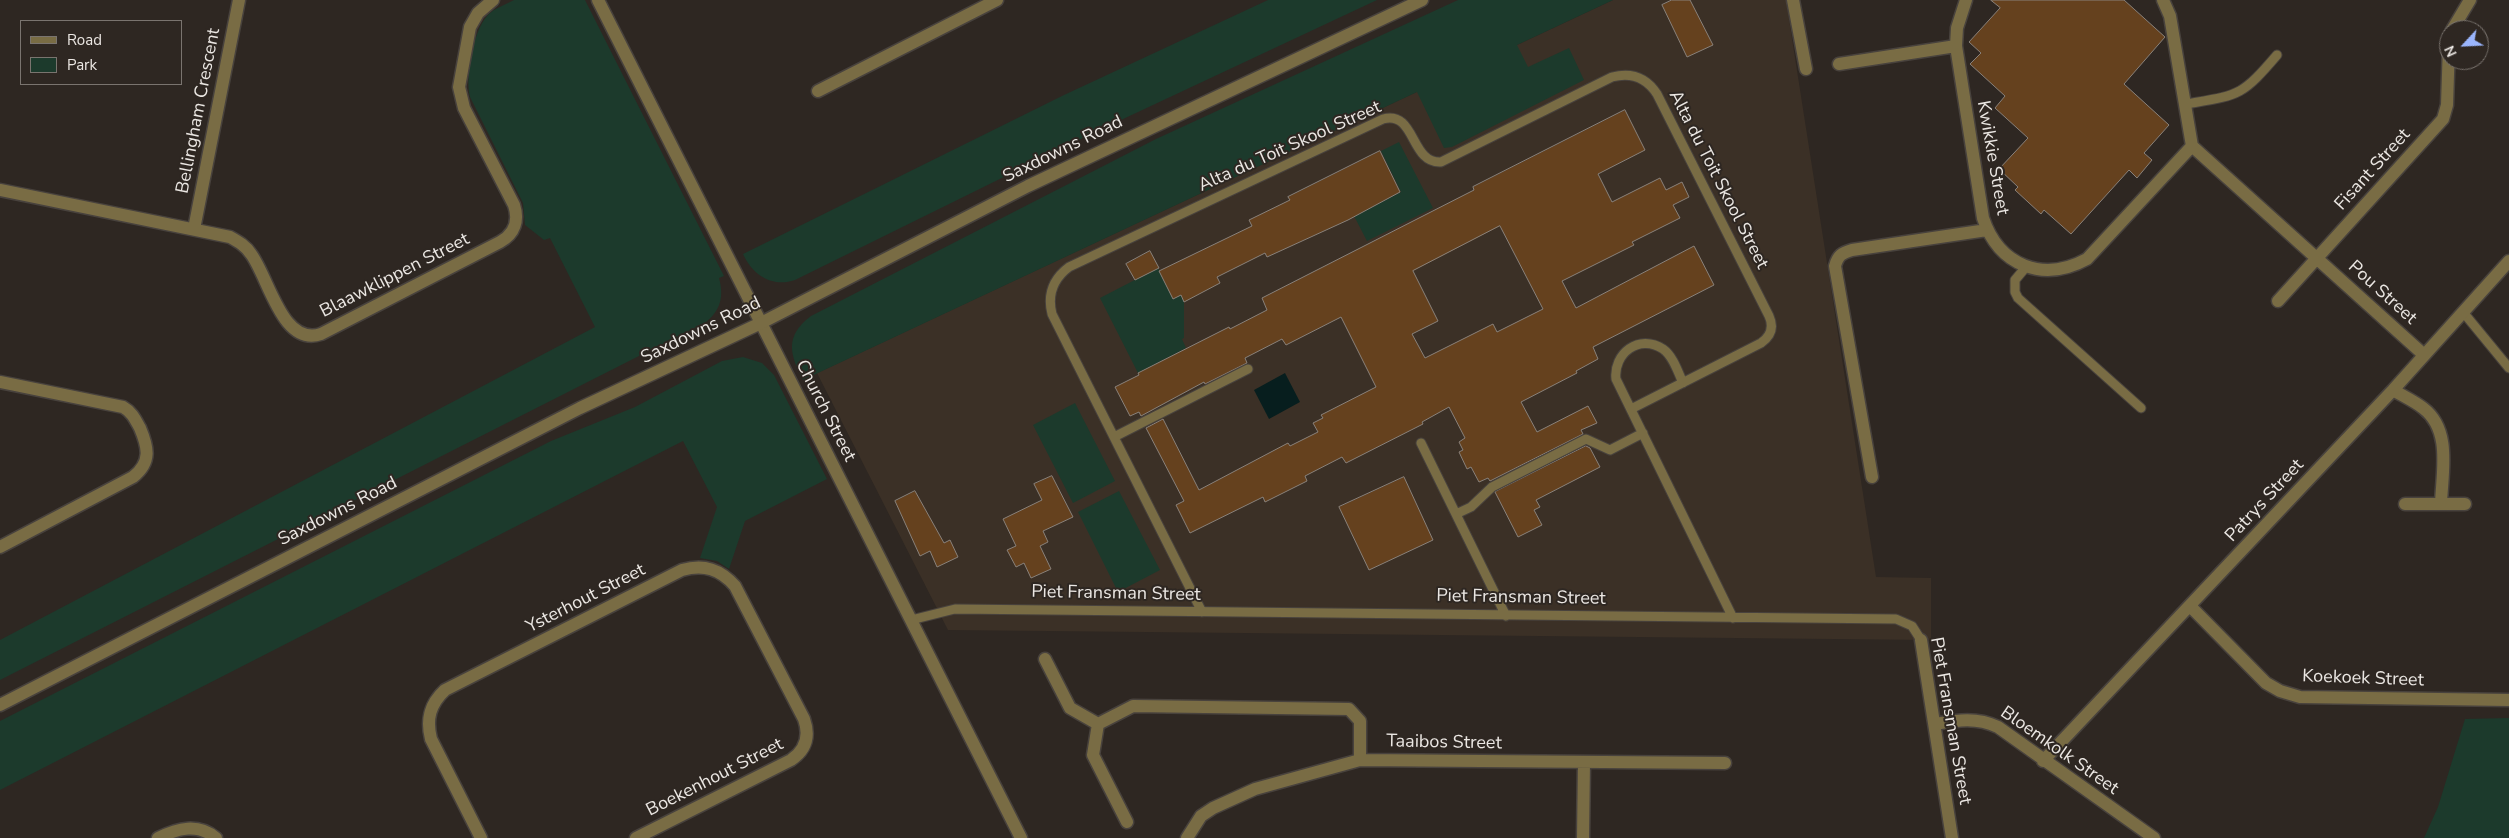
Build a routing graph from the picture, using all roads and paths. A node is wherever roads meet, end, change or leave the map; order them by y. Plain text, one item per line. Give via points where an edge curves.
1 (239, 0) edge
2 (493, 0) edge
3 (598, 0) edge
4 (997, 0) edge
5 (1422, 0) edge
6 (1793, 0) edge
7 (1966, 0) edge
8 (2163, 0) edge
9 (2470, 0) edge
10 (2458, 20) edge
11 (1956, 46) junction
12 (2277, 55) dead end
13 (1839, 64) dead end
14 (1806, 70) dead end
15 (2448, 70) edge
16 (818, 91) dead end
17 (2186, 104) junction
18 (2192, 146) junction
19 (0, 190) edge
20 (194, 229) junction
21 (1987, 230) junction
22 (2317, 258) junction
23 (2509, 261) edge
24 (2026, 267) junction
25 (2278, 301) dead end
26 (2463, 312) junction
27 (761, 323) junction
28 (2423, 354) junction
29 (2509, 368) edge
30 (1248, 369) dead end
31 (0, 382) edge
32 (1683, 383) junction
33 (2393, 390) junction
34 (2141, 408) dead end
35 (1631, 409) junction
36 (1643, 433) junction
37 (1114, 437) junction
38 (1421, 443) dead end
39 (1872, 477) dead end
40 (2405, 504) dead end
41 (2441, 504) junction
42 (2465, 504) dead end
43 (1456, 514) junction
44 (0, 547) edge
45 (2190, 606) junction
46 (1202, 612) junction
47 (1506, 616) junction
48 (1733, 618) junction
49 (911, 620) junction
50 (1921, 640) joint
51 (1045, 659) dead end
52 (2509, 700) edge
53 (0, 704) edge
54 (1098, 724) junction
55 (1935, 724) junction
56 (806, 743) joint
57 (1360, 760) junction
58 (2043, 761) junction
59 (1584, 762) junction
60 (1725, 763) dead end
61 (1127, 822) dead end
62 (158, 838) edge
63 (216, 838) edge
64 (481, 838) edge
65 (636, 838) edge
66 (1021, 838) edge
67 (1187, 838) edge
68 (1583, 838) edge
69 (1952, 838) edge
70 (2154, 838) edge

1 - 20 street, Bellingham Crescent
2 - 20 street, Blaawklippen Street via 478,13 470,27 459,86 464,108 516,212 514,228 506,239 321,334 310,336 291,328 245,247 230,237
3 - 27 street, Church Street
4 - 16 street
5 - 27 street, Saxdowns Road via 1028,186
6 - 14 street
7 - 11 street, Kwikkie Street via 1957,28
8 - 17 street via 2170,16
9 - 10 street
11 - 13 street
11 - 21 street, Kwikkie Street
12 - 17 lane via 2242,92
15 - 22 street, Fisant Street via 2447,105 2443,119
17 - 18 street
18 - 22 street
18 - 24 street, Kwikkie Street via 2087,259 2062,270
19 - 20 street, Blaawklippen Street
21 - 24 street, Kwikkie Street via 2002,252
21 - 39 street via 1852,250 1844,252 1836,261
22 - 25 street, Fisant Street
22 - 28 street, Pou Street
23 - 26 street, Patrys Street
24 - 34 lane via 2015,280 2018,298
26 - 28 street, Patrys Street
26 - 29 lane
27 - 49 street, Church Street
27 - 53 street, Saxdowns Road via 580,408
28 - 33 street, Patrys Street
30 - 37 lane
31 - 44 street via 123,407 136,420 148,451 145,465 133,476
32 - 35 lane, Alta du Toit Skool Street
32 - 35 lane via 1663,349 1647,344 1631,347 1620,357 1616,379
32 - 37 lane, Alta du Toit Skool Street via 1765,340 1770,333 1771,321 1657,94 1639,76 1621,74 1441,162 1431,161 1422,155 1401,121 1392,118 1382,120 1069,267 1061,273 1051,291 1052,314
33 - 41 street via 2424,409 2442,433
33 - 45 street, Patrys Street
35 - 36 lane
36 - 43 lane via 1610,450 1586,439 1492,486 1471,507
36 - 48 lane
37 - 46 lane, Alta du Toit Skool Street
38 - 43 lane
40 - 41 street
41 - 42 street
43 - 47 lane
45 - 52 street, Koekoek Street via 2266,683 2300,697
45 - 58 street, Patrys Street
46 - 47 lane, Piet Fransman Street
46 - 49 lane, Piet Fransman Street via 955,609
47 - 48 lane, Piet Fransman Street
48 - 50 lane, Piet Fransman Street via 1896,620 1912,626
49 - 66 street, Church Street
50 - 55 street, Piet Fransman Street
51 - 54 street via 1070,708
54 - 57 street via 1133,706 1343,708 1354,713 1360,721
54 - 61 street via 1093,755
55 - 58 street, Bloemkolk Street via 1974,719 1985,721
55 - 69 street, Piet Fransman Street
56 - 64 street, Ysterhout Street via 804,720 735,586 713,569 692,567 438,696 429,713 431,739
56 - 65 street, Boekenhout Street via 798,756 791,760
57 - 59 street, Taaibos Street
57 - 67 street, Taaibos Street via 1255,789 1230,800 1201,816
58 - 70 street, Bloemkolk Street
59 - 60 street, Taaibos Street
59 - 68 street
62 - 63 street via 188,828 207,832

